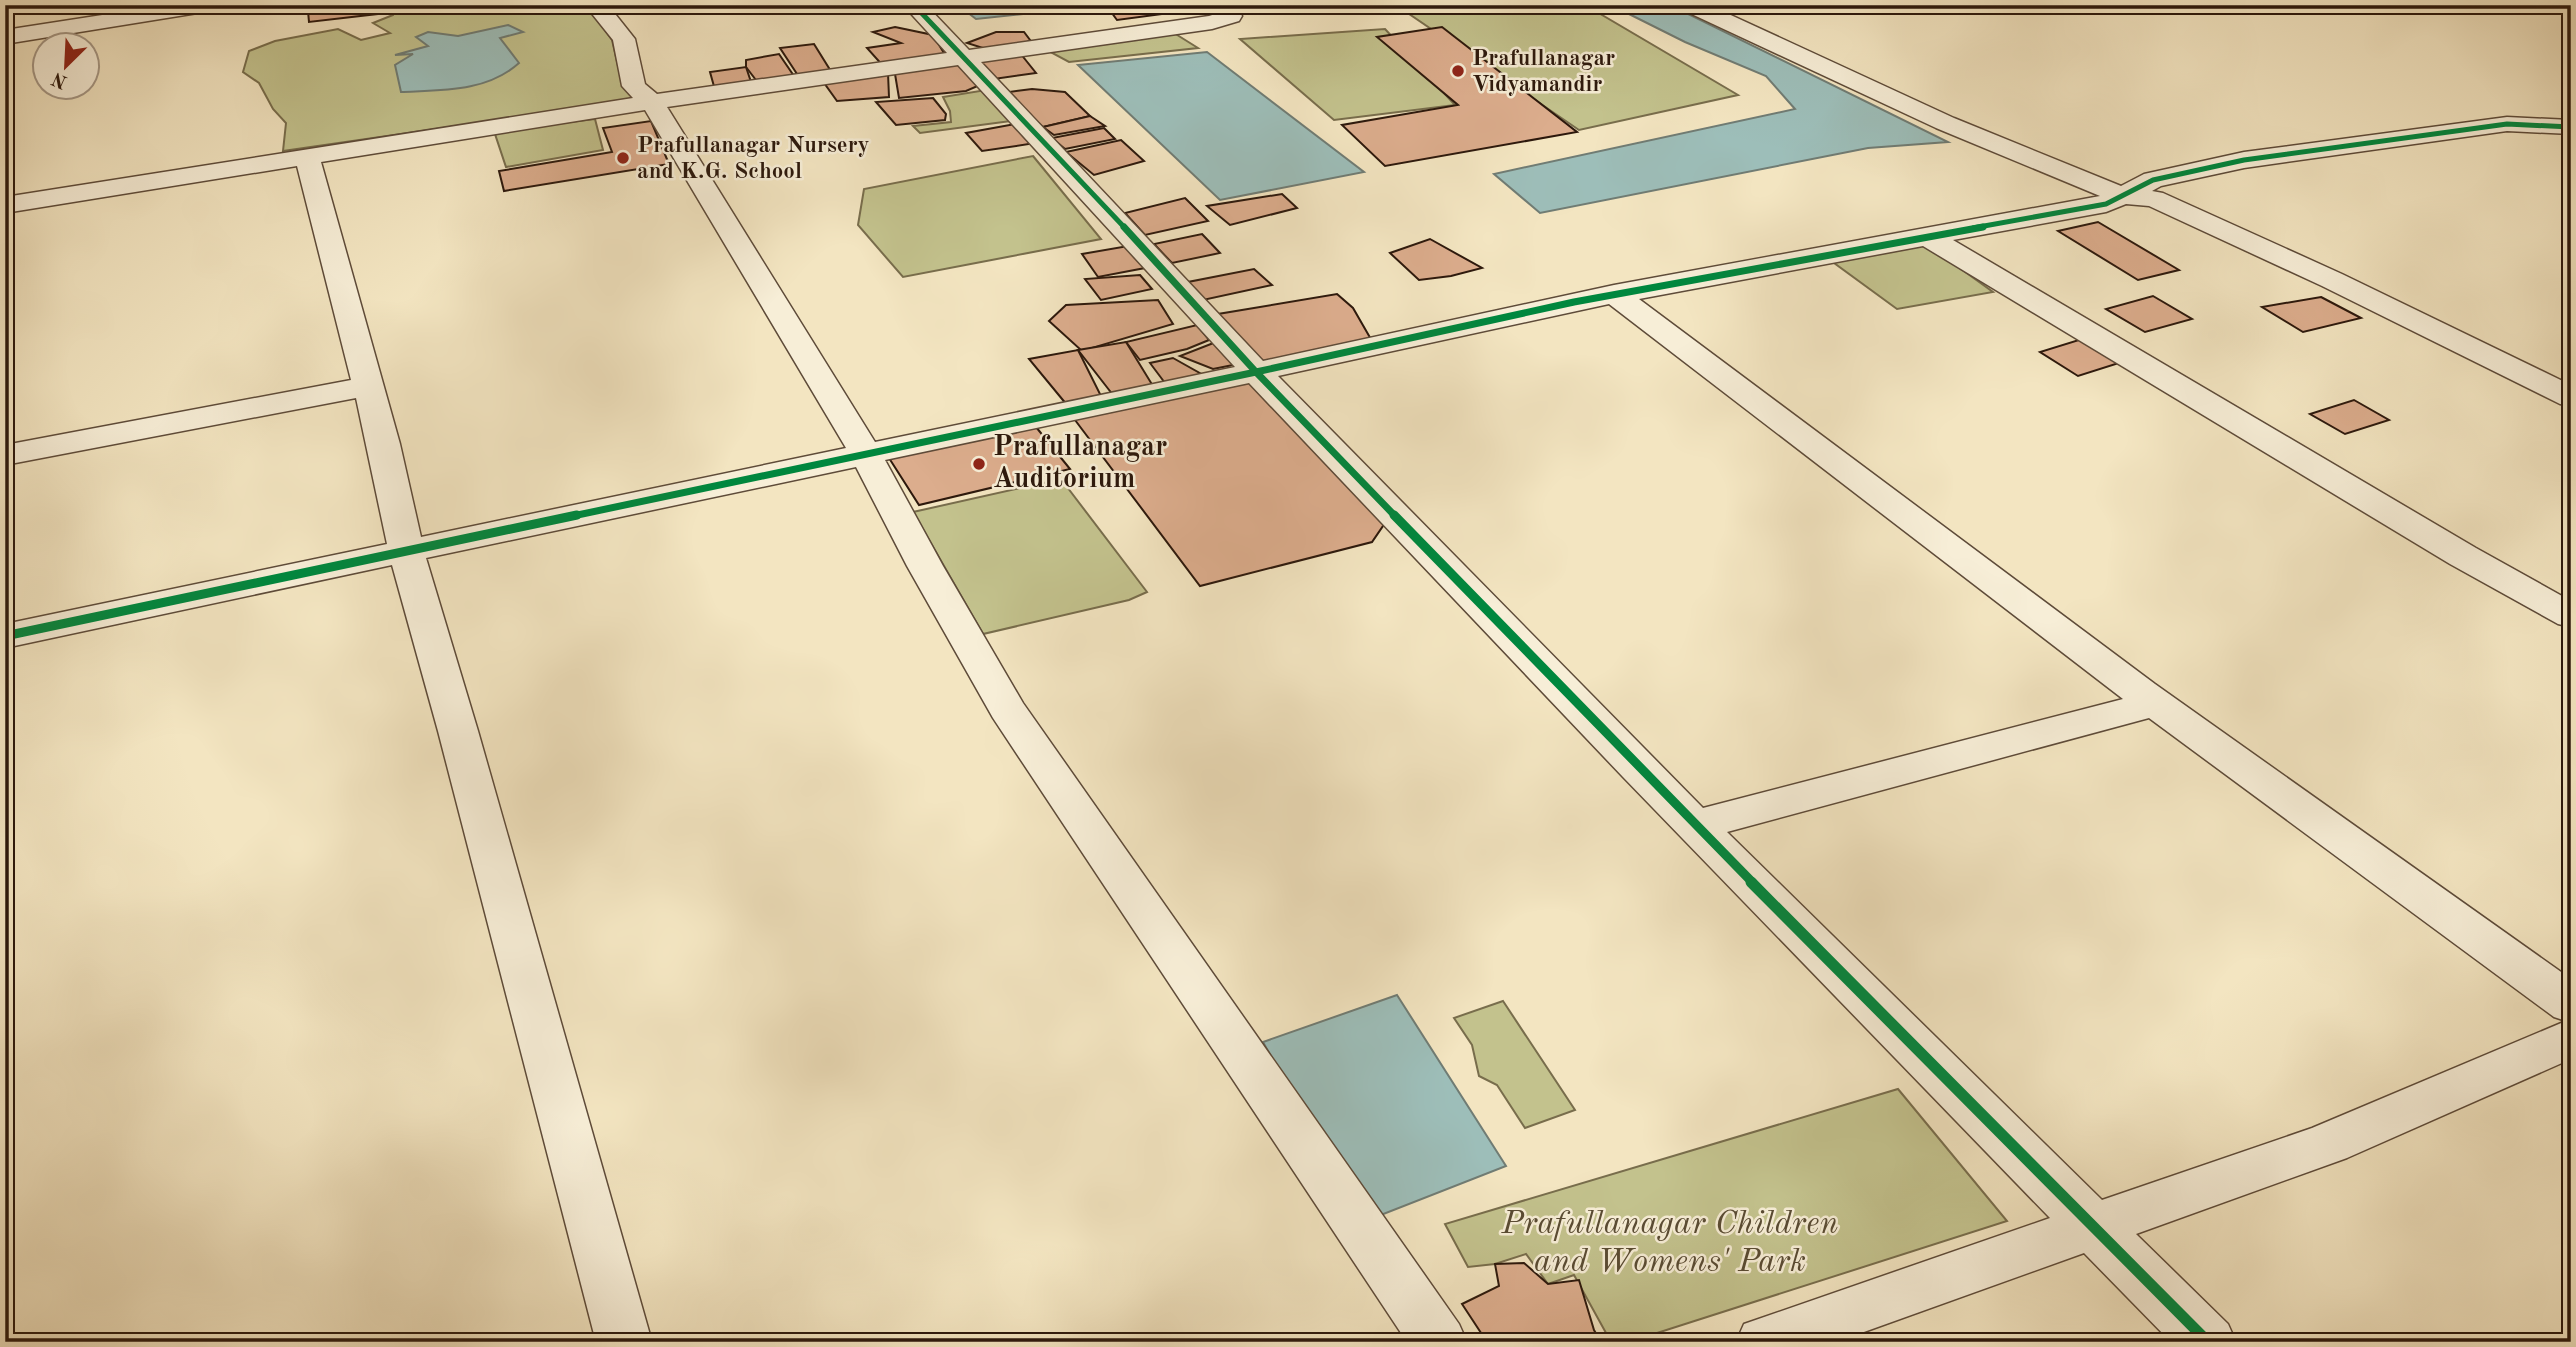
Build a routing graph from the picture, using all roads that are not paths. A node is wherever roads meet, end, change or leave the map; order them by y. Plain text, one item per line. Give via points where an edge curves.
1 (210, 5) edge
2 (596, 5) edge
3 (914, 5) edge
4 (1217, 5) edge
5 (1691, 5) edge
6 (5, 37) edge
7 (962, 58) junction
8 (652, 102) junction
9 (2571, 127) edge
10 (307, 157) junction
11 (2122, 196) junction
12 (5, 205) edge
13 (1926, 236) junction
14 (1614, 294) junction
15 (1256, 372) junction
16 (369, 386) junction
17 (2571, 397) edge
18 (865, 453) junction
19 (5, 455) edge
20 (406, 551) junction
21 (2571, 616) edge
22 (5, 636) edge
23 (2156, 704) junction
24 (1696, 825) junction
25 (2571, 1004) edge
26 (2571, 1038) edge
27 (2096, 1226) junction
28 (624, 1342) edge
29 (1439, 1342) edge
30 (1763, 1342) edge
31 (2208, 1342) edge

1 - 6 street
2 - 8 street via 624,39 634,86
3 - 7 street
4 - 7 street via 1231,16
5 - 11 street via 1945,123
7 - 8 street
7 - 15 street
8 - 10 street
8 - 18 street
9 - 11 street via 2507,124 2244,160 2153,180
10 - 12 street
10 - 16 street
11 - 13 street via 2105,204
11 - 17 street via 2154,199
13 - 14 street
13 - 21 street
14 - 15 street
14 - 23 street
15 - 18 street
15 - 24 street
16 - 19 street
16 - 20 street
18 - 20 street
18 - 29 street via 1007,709
20 - 22 street
20 - 28 street
23 - 24 street
23 - 25 street
24 - 27 street
26 - 27 street via 2329,1143
27 - 30 street
27 - 31 street

